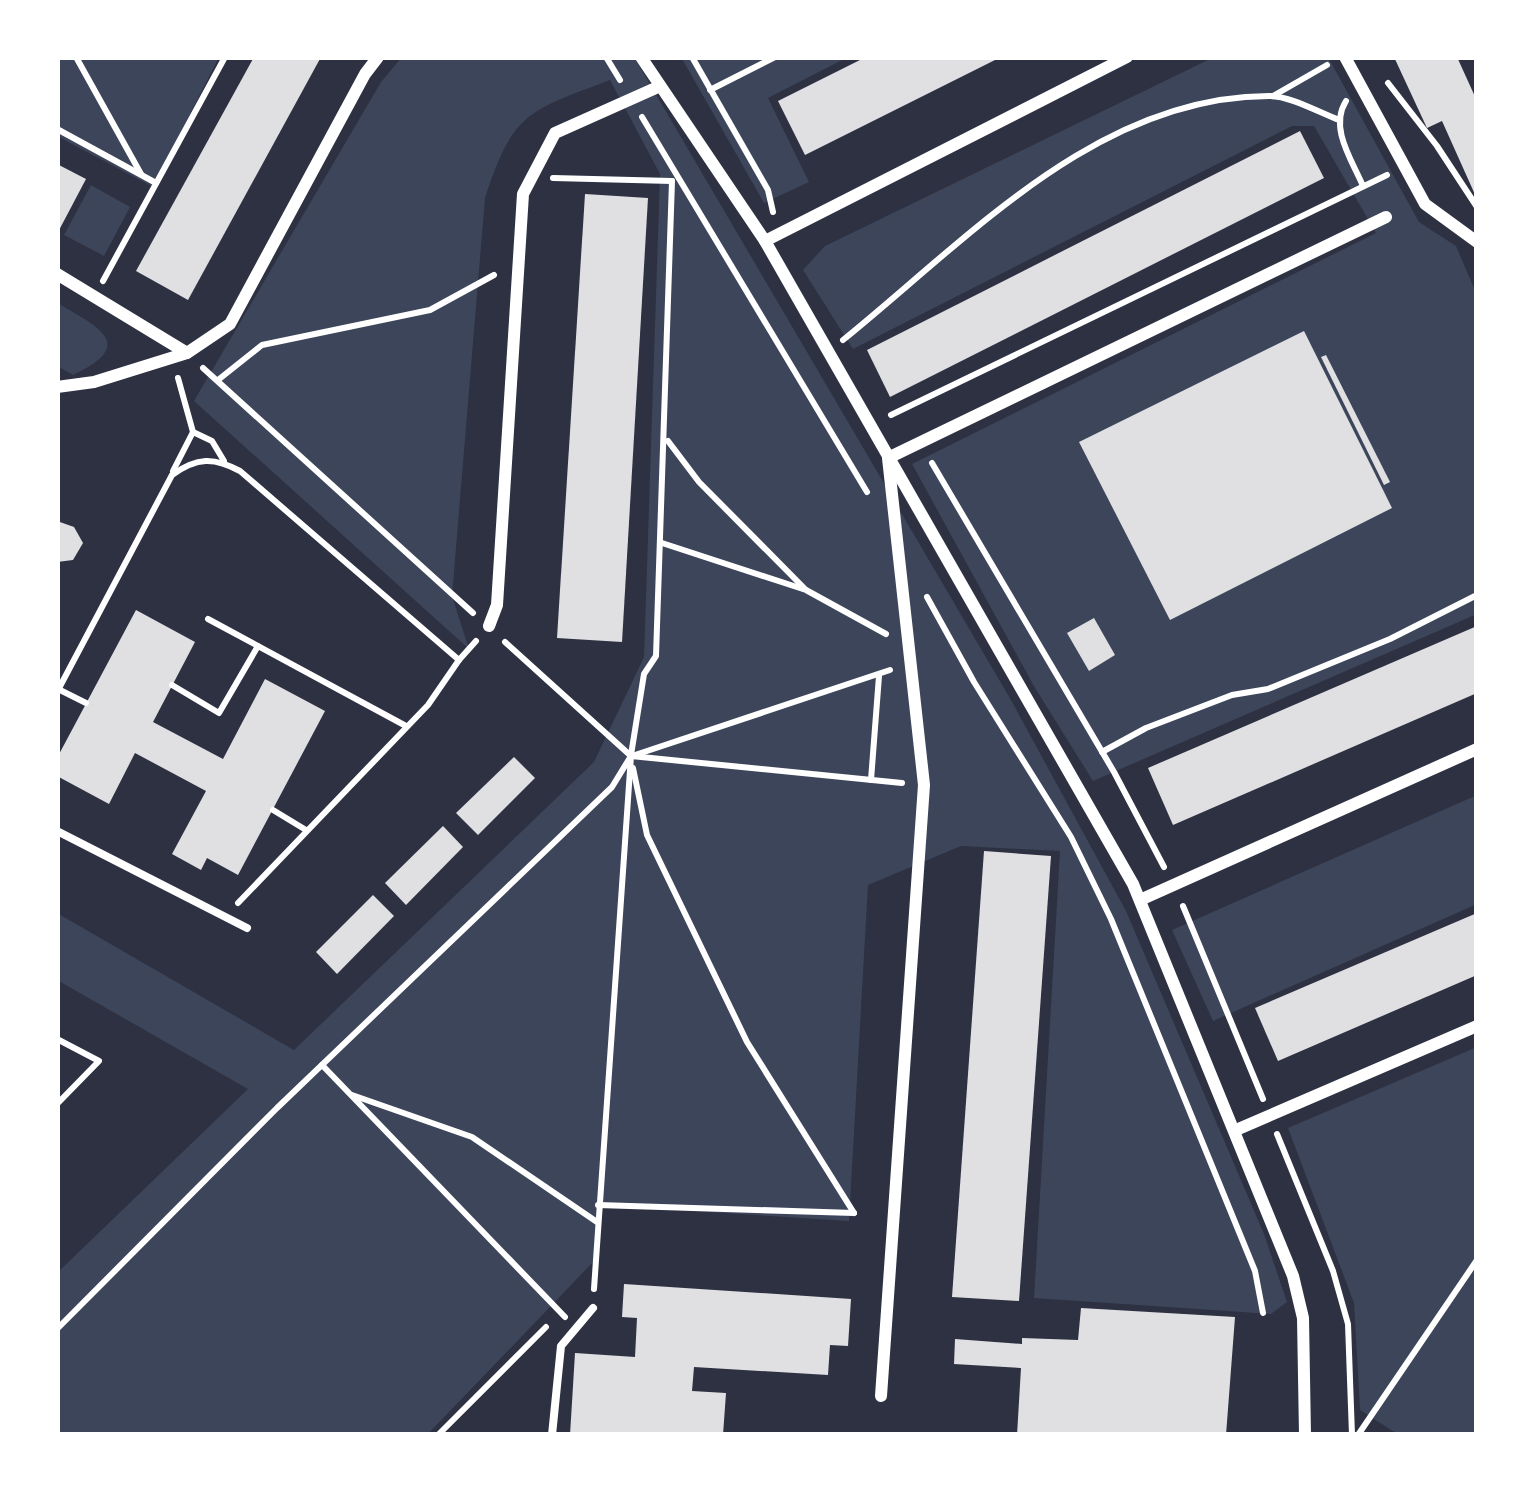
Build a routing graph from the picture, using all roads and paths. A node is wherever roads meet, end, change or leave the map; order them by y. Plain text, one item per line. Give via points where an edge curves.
1 (76, 57) edge
2 (225, 57) edge
3 (378, 57) edge
4 (606, 57) edge
5 (641, 57) edge
6 (775, 57) edge
7 (1127, 57) edge
8 (1344, 57) edge
9 (1384, 79) dead end
10 (1358, 80) junction
11 (658, 87) junction
12 (710, 90) dead end
13 (1273, 95) junction
14 (631, 99) junction
15 (1339, 119) junction
16 (57, 129) edge
17 (1404, 166) junction
18 (140, 174) junction
19 (532, 177) junction
20 (671, 181) junction
21 (681, 182) junction
22 (156, 183) junction
23 (1363, 186) junction
24 (1477, 207) edge
25 (1386, 217) dead end
26 (765, 242) junction
27 (1477, 242) edge
28 (518, 261) junction
29 (57, 274) edge
30 (96, 295) junction
31 (840, 342) dead end
32 (180, 356) junction
33 (218, 380) junction
34 (57, 387) edge
35 (887, 416) dead end
36 (193, 432) junction
37 (666, 438) junction
38 (888, 458) junction
39 (225, 463) junction
40 (172, 475) junction
41 (874, 503) dead end
42 (662, 543) junction
43 (919, 582) dead end
44 (806, 590) junction
45 (1477, 595) edge
46 (208, 619) dead end
47 (489, 626) junction
48 (909, 645) junction
49 (258, 646) junction
50 (911, 663) junction
51 (879, 674) junction
52 (172, 685) dead end
53 (58, 691) edge
54 (86, 703) dead end
55 (406, 726) junction
56 (1477, 749) edge
57 (1102, 752) dead end
58 (631, 756) junction
59 (871, 780) junction
60 (924, 785) junction
61 (273, 810) dead end
62 (307, 830) junction
63 (57, 831) edge
64 (1140, 900) junction
65 (225, 917) junction
66 (247, 928) dead end
67 (1477, 1026) edge
68 (57, 1039) edge
69 (322, 1065) junction
70 (350, 1094) junction
71 (57, 1104) edge
72 (1236, 1130) junction
73 (598, 1205) junction
74 (597, 1222) junction
75 (1477, 1260) edge
76 (593, 1309) joint
77 (561, 1313) junction
78 (1263, 1313) dead end
79 (576, 1328) junction
80 (57, 1329) edge
81 (881, 1396) dead end
82 (1359, 1432) edge
83 (438, 1435) edge
84 (552, 1435) edge
85 (1305, 1435) edge
86 (1370, 1435) edge

1 - 18 path
2 - 22 path
3 - 32 street via 230,324
4 - 14 path
5 - 11 street
6 - 12 path
7 - 26 street
8 - 10 street
8 - 13 path
9 - 24 path
10 - 15 path
10 - 17 street
11 - 14 street
11 - 26 street
13 - 15 path
13 - 31 path via 1178,112 1070,159
14 - 19 street via 555,133
14 - 21 path
15 - 23 path
16 - 18 path
17 - 23 path
17 - 27 street via 1425,204
18 - 22 path
19 - 20 path
19 - 28 street via 523,194
20 - 21 path
20 - 37 path
21 - 41 path
22 - 30 path
23 - 35 path
25 - 38 street
26 - 38 street
28 - 33 path via 430,310 262,345
28 - 47 street via 497,605
29 - 30 street
30 - 32 street
32 - 33 path
32 - 34 street
32 - 36 path
33 - 47 path
36 - 39 path via 212,441
36 - 40 path
37 - 42 path
37 - 44 path
38 - 48 street
38 - 64 street
39 - 40 path via 205,459
39 - 55 path via 459,660
40 - 53 path
42 - 44 path
42 - 58 path via 656,656 644,674
43 - 78 path via 1111,919 1255,1271
44 - 48 path
45 - 57 path via 1390,639 1167,720
46 - 49 path
47 - 58 path
48 - 50 street
49 - 52 path via 219,713
49 - 55 path
50 - 51 path
50 - 60 street
51 - 58 path
51 - 59 path
53 - 54 path
55 - 62 path
56 - 64 street
58 - 59 path
58 - 69 path via 612,787
58 - 73 path
58 - 73 path via 646,835 747,1042 854,1213
59 - 60 path
60 - 81 street
61 - 62 path
62 - 65 path
63 - 65 lane
64 - 72 street
65 - 66 lane
67 - 72 street
68 - 71 path via 99,1061
69 - 70 path
69 - 80 path
70 - 74 path via 472,1137
70 - 77 path
72 - 85 street via 1303,1318
73 - 74 path
74 - 76 path
75 - 82 path
76 - 79 lane
77 - 79 path
77 - 83 path
79 - 84 lane via 561,1346
82 - 86 path

